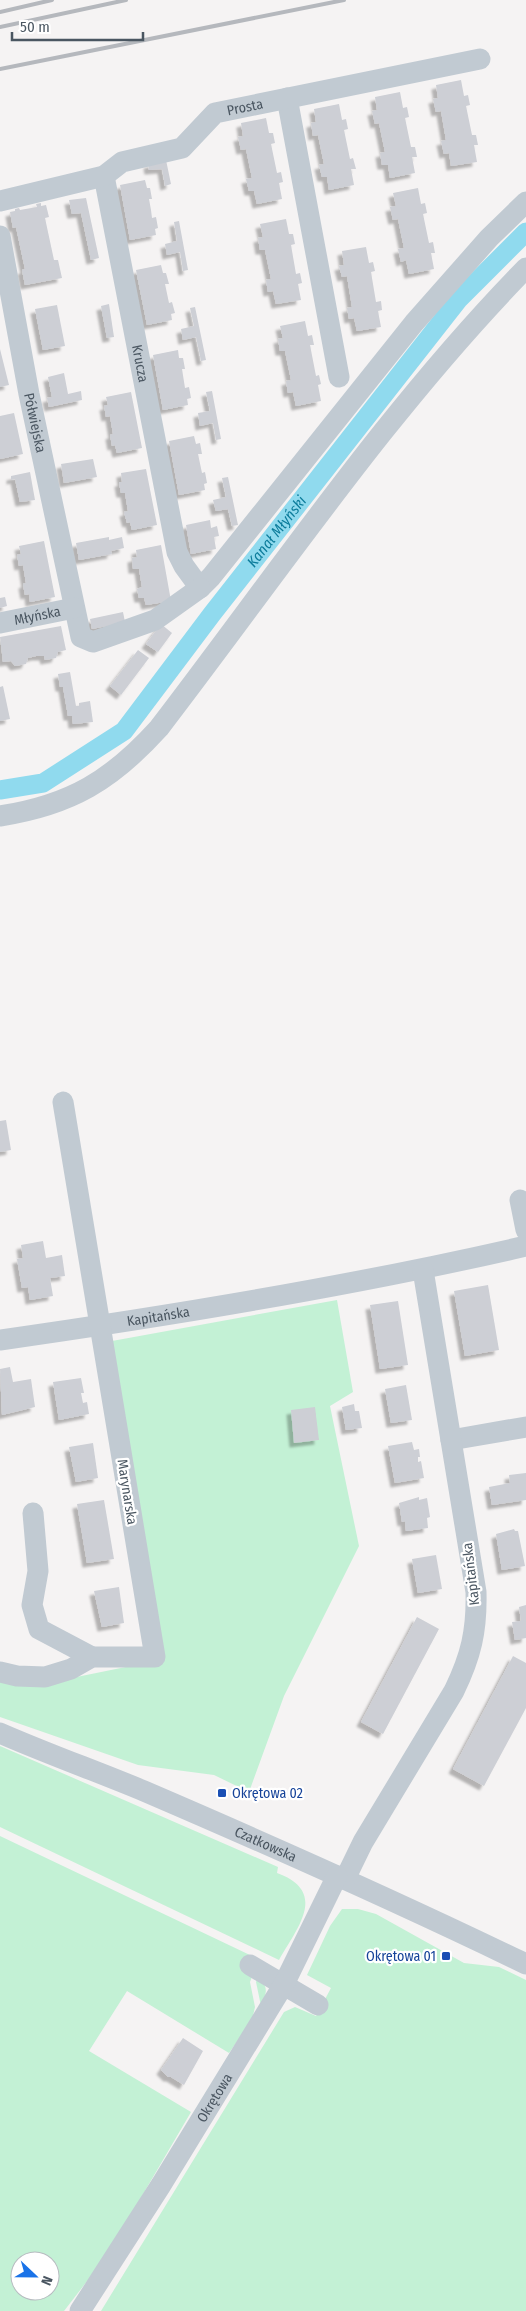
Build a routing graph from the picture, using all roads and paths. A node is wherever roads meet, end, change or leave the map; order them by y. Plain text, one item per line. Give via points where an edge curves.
1 (480, 59) dead end
2 (287, 98) junction
3 (104, 176) junction
4 (0, 200) edge
5 (526, 202) edge
6 (0, 236) edge
7 (526, 268) edge
8 (339, 377) dead end
9 (200, 588) junction
10 (74, 608) junction
11 (0, 623) edge
12 (0, 816) edge
13 (63, 1102) dead end
14 (520, 1200) dead end
15 (526, 1230) edge
16 (526, 1246) edge
17 (423, 1270) junction
18 (99, 1326) junction
19 (0, 1340) edge
20 (526, 1427) edge
21 (451, 1440) junction
22 (33, 1513) dead end
23 (92, 1657) junction
24 (0, 1672) edge
25 (0, 1733) edge
26 (341, 1877) junction
27 (526, 1964) edge
28 (250, 1965) dead end
29 (284, 1984) junction
30 (318, 2005) dead end
31 (80, 2311) edge

1 - 2 street, Prosta
2 - 3 street, Prosta via 215,113 182,148 122,162
2 - 8 street
3 - 4 street, Prosta
3 - 9 street, Krucza via 177,552
5 - 9 street via 489,238 414,323
6 - 10 street, Półwiejska
7 - 12 street via 406,404 145,743 104,779 78,794
9 - 10 street, Półwiejska via 155,620 93,642 80,637
10 - 11 street, Młyńska
13 - 18 street, Marynarska
14 - 15 street
16 - 17 street, Kapitańska
17 - 18 street, Kapitańska
17 - 21 street, Kapitańska
18 - 19 street
18 - 23 street, Marynarska via 155,1657
20 - 21 street
21 - 26 street, Kapitańska via 476,1592 473,1644 454,1691
22 - 23 street via 38,1571 32,1605 39,1629
23 - 24 street via 71,1669 45,1677
25 - 26 street, Czatkowska via 142,1790
26 - 27 street, Czatkowska
26 - 29 street, Okrętowa
28 - 29 street
29 - 30 street
29 - 31 street, Okrętowa

